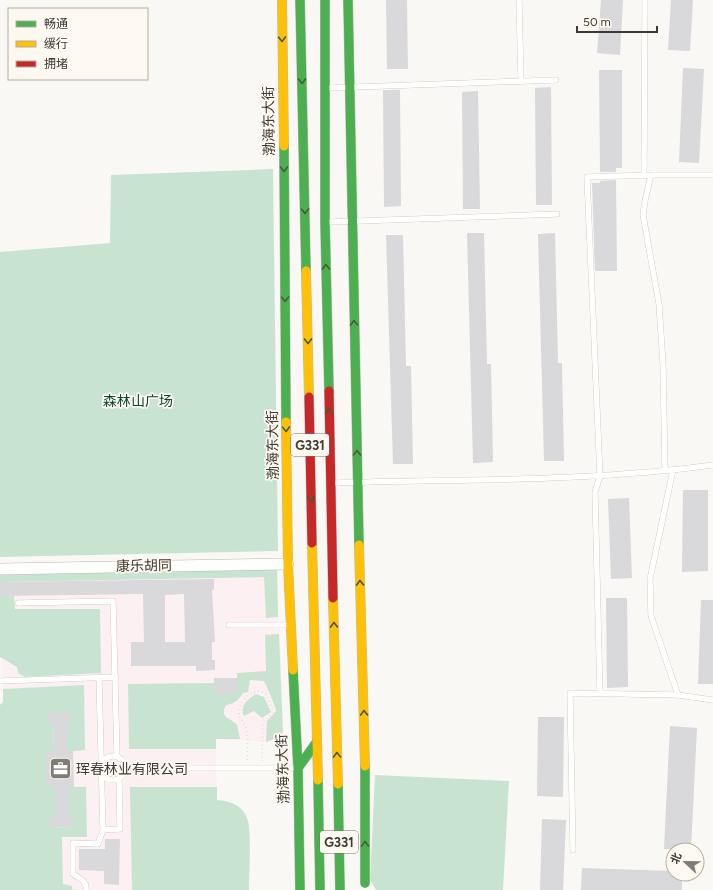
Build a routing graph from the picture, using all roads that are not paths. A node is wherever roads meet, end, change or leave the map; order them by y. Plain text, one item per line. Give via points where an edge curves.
1 (282, 0) edge
2 (300, 0) edge
3 (325, 0) edge
4 (348, 0) edge
5 (519, 0) edge
6 (645, 0) edge
7 (556, 80) dead end
8 (521, 81) junction
9 (326, 88) junction
10 (350, 88) junction
11 (644, 175) junction
12 (651, 175) junction
13 (713, 175) edge
14 (557, 214) dead end
15 (352, 221) junction
16 (325, 222) junction
17 (713, 465) edge
18 (674, 470) junction
19 (665, 471) junction
20 (600, 476) junction
21 (357, 482) junction
22 (327, 483) junction
23 (288, 564) junction
24 (0, 568) edge
25 (18, 603) dead end
26 (230, 625) dead end
27 (291, 625) junction
28 (98, 678) junction
29 (116, 678) junction
30 (0, 681) edge
31 (600, 694) junction
32 (678, 695) junction
33 (713, 700) edge
34 (316, 743) junction
35 (117, 757) junction
36 (125, 768) junction
37 (298, 768) junction
38 (101, 769) junction
39 (119, 778) junction
40 (338, 794) junction
41 (103, 830) junction
42 (349, 838) dead end
43 (573, 850) dead end
44 (355, 860) dead end
45 (367, 886) edge
46 (86, 890) edge
47 (300, 890) edge
48 (320, 890) edge
49 (340, 890) edge

1 -> 23 main road, 渤海东大街
2 -> 34 main road, G331 via 314,484
3 - 9 main road, G331
4 - 10 main road
5 - 8 lane
6 - 11 lane
7 - 8 lane
8 - 10 lane
9 - 10 lane
9 - 16 main road, G331
10 - 15 main road
11 - 12 lane
11 - 20 lane via 587,177
12 - 13 lane
12 - 19 lane via 644,200 643,216 658,304 663,364
14 - 15 lane
15 - 16 lane
21 -> 15 main road
22 -> 16 main road, G331
17 - 18 lane
18 - 19 lane
18 - 32 lane via 650,579 651,616
19 - 20 lane
20 - 21 lane
20 - 31 lane via 595,492
21 - 22 lane
45 -> 21 main road
40 -> 22 main road, G331
23 - 24 street, 康乐胡同
23 - 27 main road, 渤海东大街
25 - 29 lane via 113,601
26 - 27 lane
27 - 37 main road, 渤海东大街
28 - 29 lane
28 - 30 lane
28 - 38 lane
29 - 35 lane
31 - 32 lane
31 - 43 lane via 570,693
32 - 33 lane
34 - 37 main road
34 - 48 main road, G331
35 - 36 lane
35 - 38 lane via 106,759
36 - 37 lane
36 - 39 lane
37 - 47 main road, 渤海东大街
38 - 39 lane via 107,779
38 - 41 lane
39 - 41 lane via 120,829
40 - 42 main road
40 - 49 main road, G331
41 - 46 lane via 98,844 74,842 73,874 83,880
44 - 45 main road

